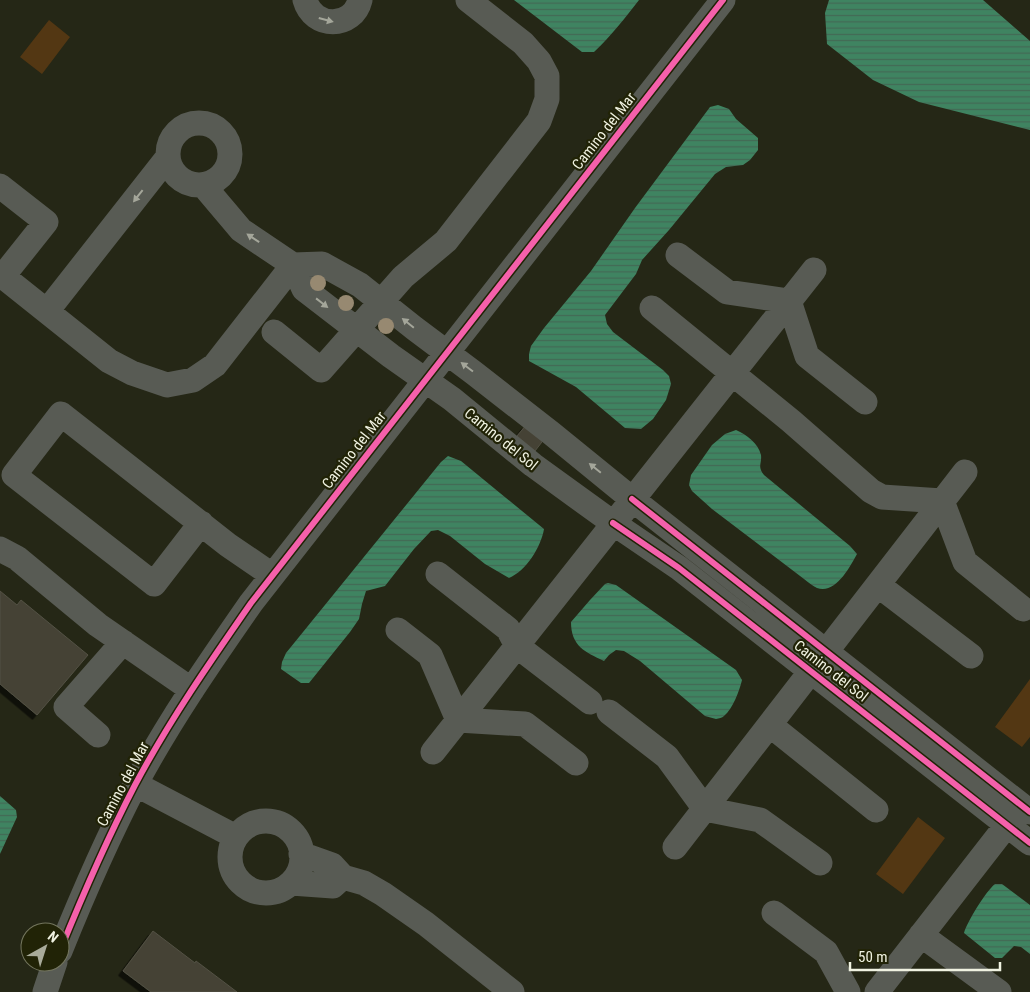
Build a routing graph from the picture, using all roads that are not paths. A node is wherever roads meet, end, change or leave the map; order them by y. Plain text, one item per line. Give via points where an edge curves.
1 (305, 0) edge
2 (360, 0) edge
3 (468, 0) edge
4 (724, 0) edge
5 (168, 157) junction
6 (203, 185) junction
7 (0, 186) edge
8 (678, 255) dead end
9 (294, 265) junction
10 (814, 270) dead end
11 (2, 275) edge
12 (381, 301) junction
13 (789, 301) junction
14 (652, 308) dead end
15 (47, 311) junction
16 (356, 330) junction
17 (274, 332) dead end
18 (446, 352) junction
19 (732, 373) junction
20 (425, 380) junction
21 (865, 402) dead end
22 (965, 472) dead end
23 (632, 499) junction
24 (942, 501) junction
25 (201, 523) junction
26 (613, 523) junction
27 (0, 549) edge
28 (438, 574) dead end
29 (272, 575) junction
30 (878, 585) junction
31 (1023, 609) dead end
32 (398, 630) dead end
33 (123, 642) junction
34 (517, 646) junction
35 (826, 652) junction
36 (971, 656) dead end
37 (810, 672) junction
38 (192, 690) junction
39 (458, 720) junction
40 (770, 725) junction
41 (98, 735) dead end
42 (433, 752) dead end
43 (576, 763) dead end
44 (135, 784) junction
45 (1027, 804) edge
46 (705, 809) junction
47 (876, 810) dead end
48 (1006, 825) junction
49 (236, 837) junction
50 (1030, 843) edge
51 (675, 847) dead end
52 (301, 854) junction
53 (820, 863) dead end
54 (343, 877) junction
55 (292, 883) junction
56 (774, 912) dead end
57 (70, 926) edge
58 (921, 935) junction
59 (52, 972) edge
60 (45, 992) edge
61 (512, 992) edge
62 (848, 992) edge
63 (877, 992) edge
64 (998, 992) edge

1 -> 2 street via 310,11 327,22 346,19
3 - 12 street via 523,43 538,61 547,76 548,99 539,121 446,241 403,277
4 - 18 street, Camino del Mar
5 - 6 street via 174,173 182,180 192,185
5 - 6 street via 173,137 192,123 213,126 222,133 228,142 229,163 224,173
5 -> 15 street
9 -> 6 street via 241,230
7 - 11 street via 46,222
8 - 13 street via 727,292
9 - 12 street, Camino del Sol via 322,264
9 - 15 street via 215,365 193,380 167,385 132,373 110,361
9 -> 16 street, Camino del Sol via 304,289
10 - 13 street
11 - 15 street
12 - 16 street
18 -> 12 street, Camino del Sol
13 - 19 street
13 - 21 street via 808,356
14 - 19 street
16 - 17 street via 321,370
16 - 20 street, Camino del Sol
18 - 20 street, Camino del Mar
23 -> 18 street, Camino del Sol
19 - 23 street
19 - 24 street via 871,491 882,497
20 - 26 street, Camino del Sol
20 - 29 street, Camino del Mar
22 - 24 street
23 - 26 street
23 - 35 street, Camino del Sol
24 - 30 street
24 - 31 street via 965,562
25 - 25 street via 61,414 14,475 154,584
25 - 29 street
26 - 34 street
26 - 37 street, Camino del Sol via 679,568
27 - 33 street via 17,558
28 - 34 street via 508,629
29 - 38 street, Camino del Mar
30 - 35 street
30 - 36 street
32 - 39 street via 430,655
33 - 38 street
33 - 41 street via 66,707
34 - 39 street
34 - 46 street via 668,757
35 - 37 street
35 - 45 street, Camino del Sol
37 - 40 street
37 - 48 street, Camino del Sol
38 - 44 street, Camino del Mar
39 - 42 street
39 - 43 street via 525,724
40 - 46 street
40 - 47 street
44 - 49 street
44 - 57 street, Camino del Mar
45 - 48 street
46 - 51 street
46 - 53 street via 760,820
48 - 50 street, Camino del Sol
48 - 58 street
49 - 52 street via 251,824 271,821 281,824 296,837
49 - 55 street via 231,846 231,867 243,885 262,893 284,889
52 - 54 street via 332,865
52 - 55 street via 301,866
54 - 55 street via 333,886
54 - 61 street via 364,883 383,894
56 - 62 street via 826,952
58 - 63 street
58 - 64 street
59 - 60 street

